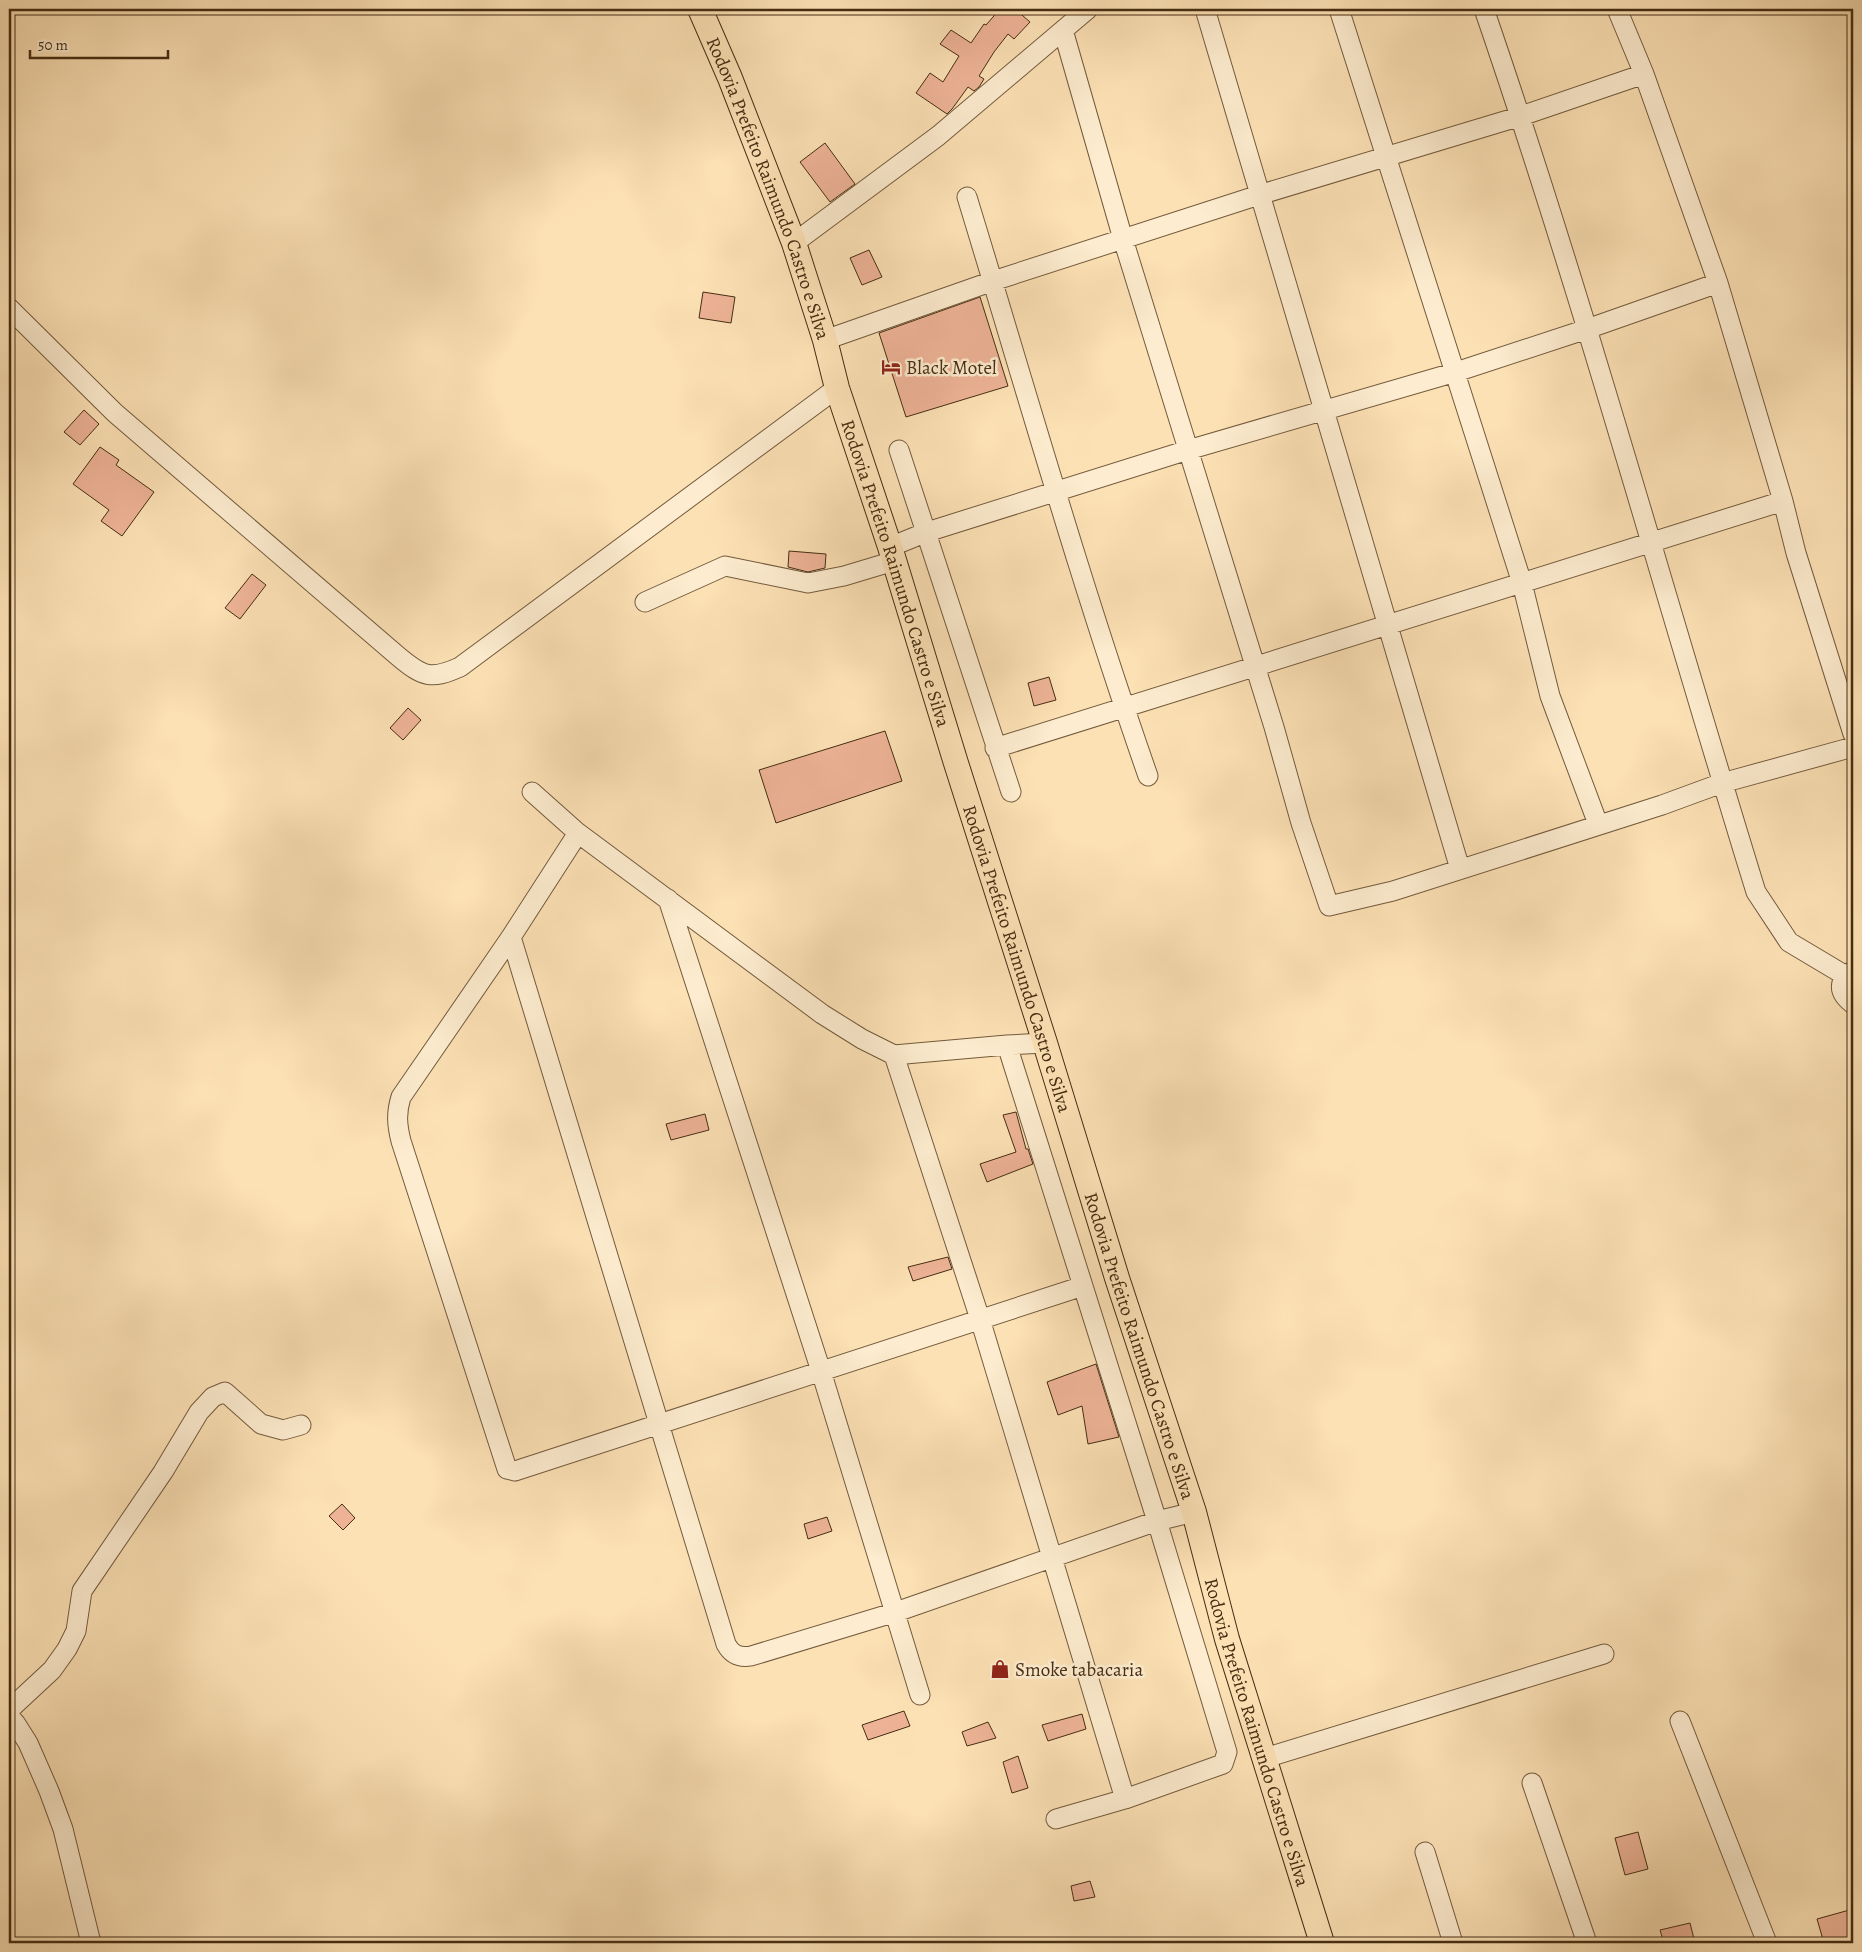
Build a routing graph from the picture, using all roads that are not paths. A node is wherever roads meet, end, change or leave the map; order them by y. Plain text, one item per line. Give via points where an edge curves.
1 (700, 9) edge
2 (1088, 9) edge
3 (1205, 9) edge
4 (1339, 9) edge
5 (1484, 9) edge
6 (1616, 9) edge
7 (1063, 30) junction
8 (1644, 74) junction
9 (1521, 116) junction
10 (1385, 157) junction
11 (1259, 195) junction
12 (967, 198) dead end
13 (1123, 238) junction
14 (794, 243) junction
15 (993, 280) junction
16 (1718, 283) junction
17 (9, 308) edge
18 (1587, 329) junction
19 (825, 340) junction
20 (1456, 372) junction
21 (837, 388) junction
22 (1326, 412) junction
23 (899, 450) dead end
24 (1188, 450) junction
25 (1056, 492) junction
26 (1783, 501) junction
27 (927, 532) junction
28 (1651, 544) junction
29 (892, 554) junction
30 (1522, 583) junction
31 (645, 602) dead end
32 (1387, 625) junction
33 (1254, 666) junction
34 (1124, 707) junction
35 (1853, 734) edge
36 (1853, 747) edge
37 (995, 748) junction
38 (1148, 776) dead end
39 (1722, 783) junction
40 (532, 792) dead end
41 (1011, 792) dead end
42 (1598, 824) junction
43 (578, 833) junction
44 (1460, 869) junction
45 (668, 899) junction
46 (510, 936) junction
47 (1850, 974) edge
48 (1853, 1004) edge
49 (1046, 1043) junction
50 (1007, 1045) junction
51 (894, 1055) junction
52 (1083, 1286) junction
53 (980, 1319) junction
54 (820, 1371) junction
55 (660, 1424) junction
56 (301, 1425) dead end
57 (1194, 1512) junction
58 (1157, 1521) junction
59 (1051, 1558) junction
60 (896, 1612) junction
61 (1604, 1654) dead end
62 (920, 1694) dead end
63 (9, 1710) edge
64 (9, 1716) edge
65 (1680, 1721) dead end
66 (1265, 1758) junction
67 (1532, 1783) dead end
68 (1125, 1799) junction
69 (1056, 1819) dead end
70 (1425, 1852) dead end
71 (91, 1943) edge
72 (1320, 1943) edge
73 (1453, 1943) edge
74 (1587, 1943) edge
75 (1767, 1943) edge

1 - 14 main road, Rodovia Prefeito Raimundo Castro e Silva
2 - 7 street
3 - 11 street
4 - 10 street
5 - 9 street
6 - 8 street
7 - 13 street
7 - 14 street via 938,136
8 - 9 street
8 - 16 street
9 - 10 street
9 - 18 street
10 - 11 street
10 - 20 street
11 - 13 street
11 - 22 street
12 - 15 street
13 - 15 street
13 - 24 street
14 - 19 main road, Rodovia Prefeito Raimundo Castro e Silva
15 - 19 street
15 - 25 street
16 - 18 street
16 - 26 street
17 - 21 street via 115,413 398,657 427,675 440,675 460,667
18 - 20 street
18 - 28 street
19 - 21 main road, Rodovia Prefeito Raimundo Castro e Silva
20 - 22 street
20 - 30 street
21 - 29 main road, Rodovia Prefeito Raimundo Castro e Silva
22 - 24 street
22 - 32 street
23 - 27 street
24 - 25 street
24 - 33 street
25 - 27 street
25 - 34 street
26 - 28 street
26 - 35 street via 1796,553
27 - 29 street
27 - 37 street
28 - 30 street
28 - 39 street
29 - 31 street via 844,576 808,582 725,566
29 - 49 main road, Rodovia Prefeito Raimundo Castro e Silva
30 - 32 street
30 - 42 street via 1550,696
32 - 33 street
32 - 44 street
33 - 34 street
33 - 44 street via 1329,906 1393,891
34 - 37 street
34 - 38 street
36 - 39 street
37 - 41 street
39 - 42 street
39 - 47 street via 1756,892 1789,942
40 - 43 street
42 - 44 street
43 - 45 street
43 - 46 street
45 - 51 street via 822,1014
45 - 54 street
46 - 55 street
46 - 55 street via 401,1097 397,1124 401,1141 507,1469 515,1471
47 - 48 street via 1841,988
49 - 50 street
49 - 57 main road, Rodovia Prefeito Raimundo Castro e Silva via 1117,1278
50 - 51 street
50 - 52 street
51 - 53 street
52 - 53 street
52 - 58 street
53 - 54 street
53 - 59 street
54 - 55 street
54 - 60 street
55 - 60 street via 726,1644 735,1655 751,1656
56 - 63 street via 283,1430 261,1424 225,1392 213,1397 199,1412 163,1472 82,1591 76,1631 67,1650 52,1670
57 - 58 street
57 - 66 main road, Rodovia Prefeito Raimundo Castro e Silva via 1227,1639
58 - 59 street
58 - 68 street via 1227,1752 1223,1764
59 - 60 street
59 - 68 street
60 - 62 street
61 - 66 street
64 - 71 street via 28,1743 49,1791
65 - 75 street
66 - 72 main road, Rodovia Prefeito Raimundo Castro e Silva
67 - 74 street
68 - 69 street
70 - 73 street

